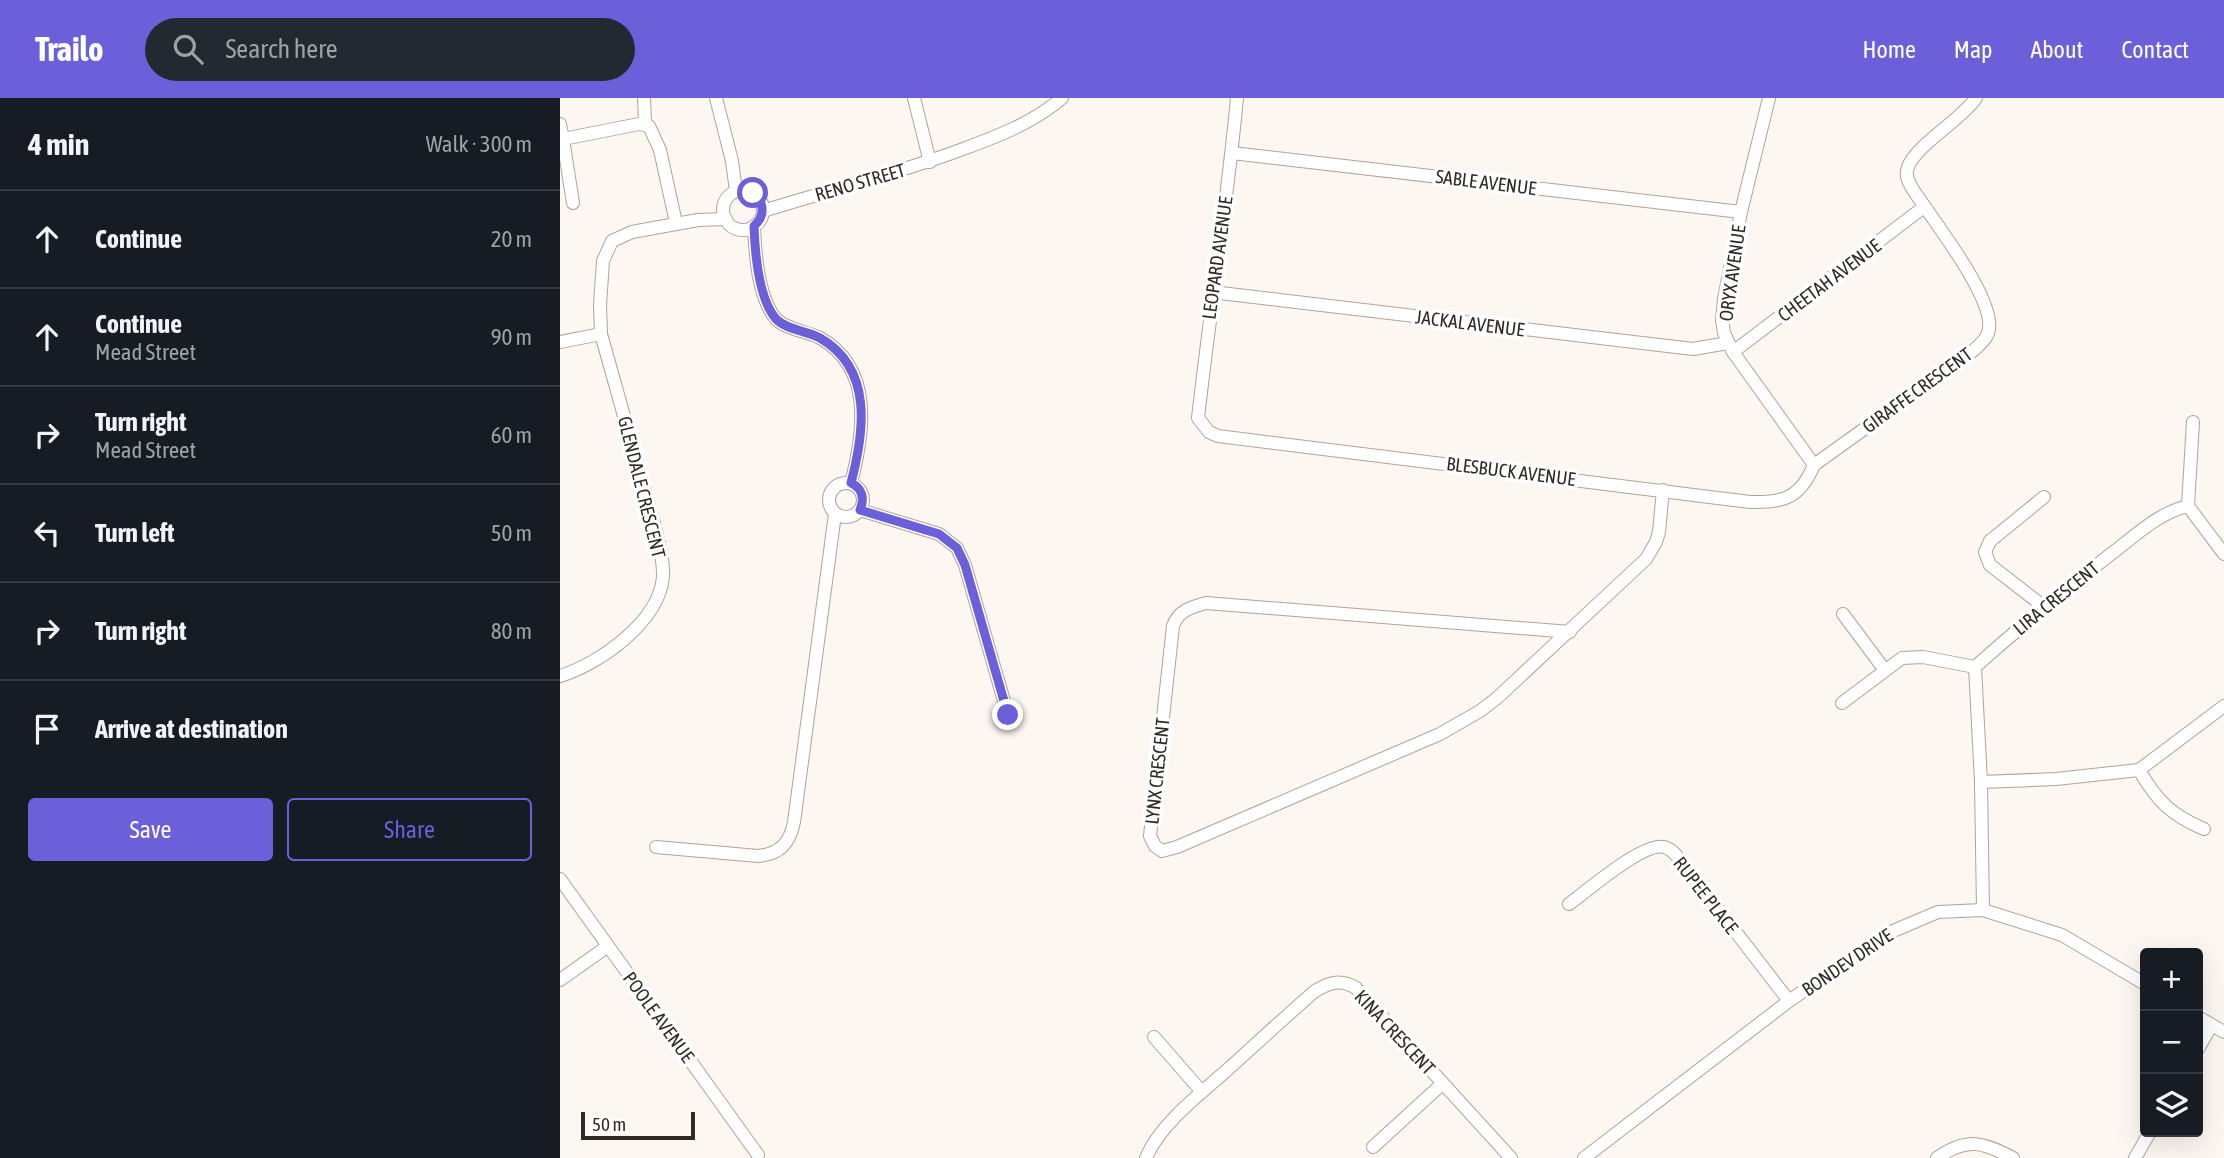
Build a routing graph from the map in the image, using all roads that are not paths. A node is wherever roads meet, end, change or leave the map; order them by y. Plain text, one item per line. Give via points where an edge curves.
1 (645, 98) edge
2 (716, 98) edge
3 (914, 98) edge
4 (1062, 98) edge
5 (1237, 98) edge
6 (1769, 98) edge
7 (1976, 98) edge
8 (560, 124) edge
9 (645, 124) junction
10 (563, 139) junction
11 (1232, 153) junction
12 (930, 162) junction
13 (740, 191) junction
14 (573, 203) dead end
15 (762, 205) junction
16 (1924, 207) junction
17 (1741, 212) junction
18 (725, 214) junction
19 (677, 223) junction
20 (749, 228) junction
21 (1212, 292) junction
22 (601, 334) junction
23 (560, 342) edge
24 (1730, 348) junction
25 (1198, 418) joint
26 (2193, 422) dead end
27 (1814, 465) junction
28 (851, 483) junction
29 (1663, 490) junction
30 (2044, 497) dead end
31 (2188, 506) junction
32 (860, 510) junction
33 (835, 514) junction
34 (2224, 554) edge
35 (2043, 606) junction
36 (1843, 614) dead end
37 (1570, 632) junction
38 (1975, 667) junction
39 (1884, 669) junction
40 (560, 676) edge
41 (1842, 703) dead end
42 (2224, 706) edge
43 (1008, 715) dead end
44 (2139, 770) junction
45 (1981, 782) junction
46 (2204, 829) dead end
47 (656, 847) dead end
48 (560, 879) edge
49 (1569, 904) dead end
50 (1983, 909) junction
51 (608, 946) junction
52 (560, 980) edge
53 (2140, 981) edge
54 (1789, 1001) junction
55 (2203, 1020) edge
56 (2211, 1026) junction
57 (2224, 1032) edge
58 (1154, 1037) dead end
59 (2203, 1040) edge
60 (1442, 1084) junction
61 (1202, 1092) junction
62 (2147, 1137) edge
63 (1373, 1147) dead end
64 (758, 1155) dead end
65 (1146, 1158) edge
66 (1511, 1158) edge
67 (1584, 1158) edge
68 (1937, 1158) edge
69 (2013, 1158) edge
70 (2135, 1158) edge

1 - 9 street
2 - 13 street
3 - 12 street, RENO STREET
4 - 12 street, RENO STREET via 1032,120
5 - 11 street, LEOPARD AVENUE
6 - 17 street, ORYX AVENUE
7 - 16 street, GIRAFFE CRESCENT via 1906,169
8 - 10 street
9 - 10 street
9 - 19 street via 660,150
10 - 14 street
11 - 17 street, SABLE AVENUE
11 - 21 street, LEOPARD AVENUE
12 - 15 street, RENO STREET
13 - 15 street via 753,193
13 - 18 street via 727,198
15 - 20 street via 760,220
16 - 24 street, CHEETAH AVENUE
16 - 27 street, GIRAFFE CRESCENT via 1982,293 1989,332 1974,350
17 - 24 street, ORYX AVENUE via 1722,320
18 - 19 street, GLENDALE CRESCENT
18 - 20 street via 731,226
19 - 22 street, GLENDALE CRESCENT via 612,241 603,261
20 - 28 street via 770,310 787,326 831,346 843,357 858,385 862,436
21 - 24 street, JACKAL AVENUE via 1693,349
21 - 25 street, LEOPARD AVENUE
22 - 23 street
22 - 40 street, GLENDALE CRESCENT via 660,544 663,576 655,603 634,628 596,661
24 - 27 street, ORYX AVENUE
25 - 29 street, BLESBUCK AVENUE via 1218,436
26 - 31 street
27 - 29 street, BLESBUCK AVENUE via 1800,490 1768,503
28 - 32 street via 862,494
28 - 33 street via 839,483 830,492 828,503
29 - 37 street, LYNX CRESCENT via 1653,550
30 - 35 street via 1990,541 1985,552 1990,565
31 - 34 street
31 - 35 street, LIRA CRESCENT via 2155,521
32 - 33 street via 851,516
32 - 43 street via 939,534 957,548
33 - 47 street via 789,841 774,853 758,856
35 - 38 street, LIRA CRESCENT
36 - 39 street
37 - 37 street, LYNX CRESCENT via 1206,603 1192,606 1172,626 1150,836 1155,846 1162,850 1177,847 1440,734 1489,705
38 - 39 street via 1911,656
38 - 45 street
39 - 41 street
42 - 44 street
44 - 45 street
44 - 46 street via 2171,813
45 - 50 street
48 - 51 street, POOLE AVENUE
49 - 54 street, RUPEE PLACE via 1630,860 1665,847 1682,861
50 - 53 street, BONDEV DRIVE via 2062,935
50 - 54 street, BONDEV DRIVE via 1938,912 1901,926
51 - 52 street
51 - 64 street, POOLE AVENUE
54 - 67 street, BONDEV DRIVE
55 - 56 street
56 - 57 street
56 - 59 street
58 - 61 street
60 - 61 street, KINA CRESCENT via 1356,988 1337,982 1315,991
60 - 63 street
60 - 66 street, KINA CRESCENT
61 - 65 street, KINA CRESCENT via 1169,1124
62 - 70 street
68 - 69 street via 1973,1143 1989,1145

